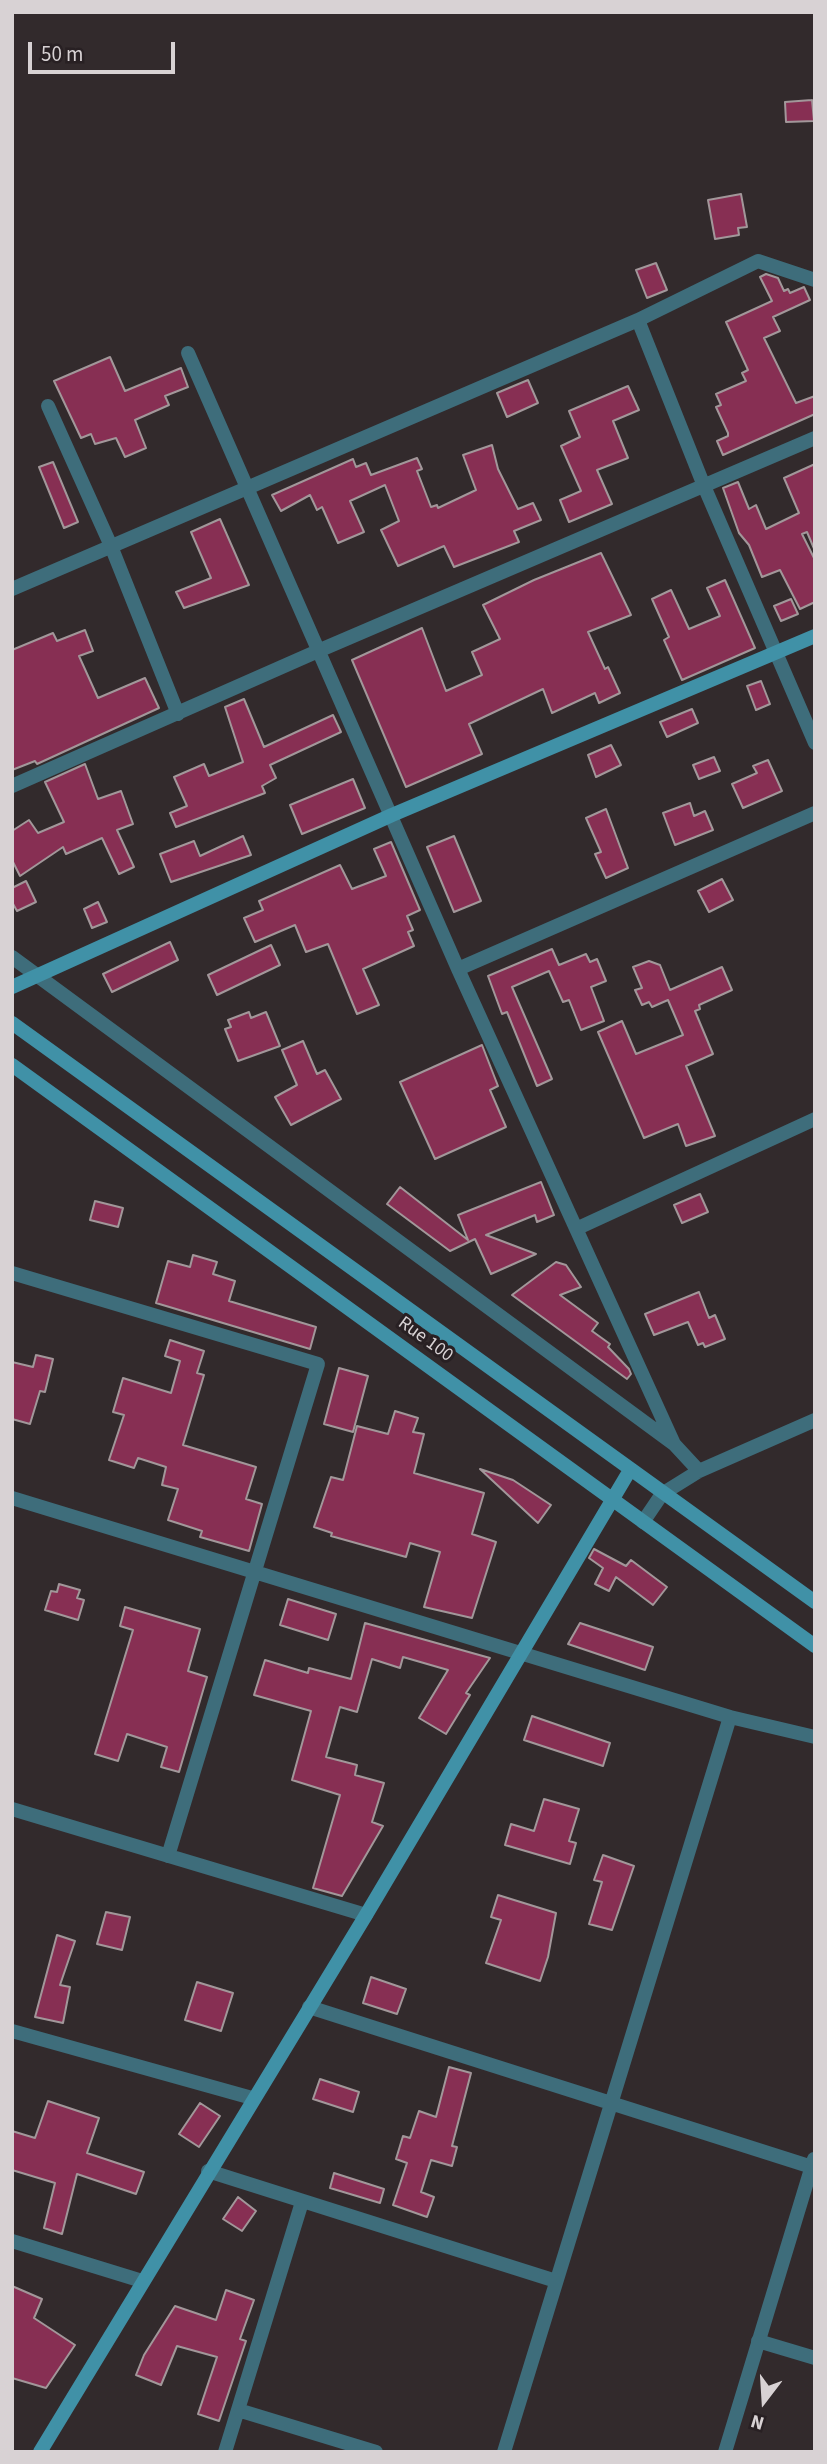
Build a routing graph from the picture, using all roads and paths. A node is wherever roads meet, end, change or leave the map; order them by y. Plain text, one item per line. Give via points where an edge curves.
1 (815, 280) edge
2 (638, 320) junction
3 (188, 353) dead end
4 (48, 406) dead end
5 (815, 438) edge
6 (704, 486) junction
7 (246, 489) junction
8 (111, 546) junction
9 (12, 589) edge
10 (815, 636) edge
11 (318, 651) junction
12 (774, 654) junction
13 (178, 714) junction
14 (815, 743) edge
15 (12, 786) edge
16 (815, 813) edge
17 (391, 815) junction
18 (12, 957) edge
19 (458, 970) junction
20 (37, 974) junction
21 (12, 987) edge
22 (12, 1023) edge
23 (12, 1065) edge
24 (815, 1119) edge
25 (578, 1228) junction
26 (12, 1273) edge
27 (815, 1420) edge
28 (674, 1444) junction
29 (630, 1470) junction
30 (699, 1471) junction
31 (662, 1494) junction
32 (12, 1498) edge
33 (612, 1499) junction
34 (643, 1522) junction
35 (256, 1571) junction
36 (815, 1602) edge
37 (815, 1646) edge
38 (520, 1652) junction
39 (730, 1717) junction
40 (815, 1737) edge
41 (12, 1809) edge
42 (168, 1856) junction
43 (366, 1915) junction
44 (309, 2007) junction
45 (12, 2031) edge
46 (252, 2098) junction
47 (610, 2105) junction
48 (814, 2164) edge
49 (208, 2171) junction
50 (302, 2202) junction
51 (12, 2241) edge
52 (142, 2281) junction
53 (556, 2281) junction
54 (758, 2341) junction
55 (815, 2358) edge
56 (238, 2410) junction
57 (40, 2452) edge
58 (225, 2452) edge
59 (376, 2452) edge
60 (503, 2452) edge
61 (725, 2452) edge

1 - 2 street via 758,261
2 - 6 street
2 - 7 street
3 - 7 street
4 - 8 street
5 - 6 street
6 - 11 street
6 - 12 street
7 - 8 street
7 - 11 street
8 - 9 street
8 - 13 street
10 - 12 street
11 - 13 street
11 - 17 street
12 - 14 street
12 - 17 street
13 - 15 street
16 - 19 street
17 - 19 street
17 - 20 street
18 - 20 street
19 - 25 street
20 - 21 street
20 - 28 street
22 - 29 street
23 - 33 street, Rue 100
24 - 25 street
25 - 28 street
26 - 35 street via 318,1364
27 - 30 street
28 - 30 street
29 - 31 street
29 - 33 street
30 - 31 street
31 - 34 street
31 - 36 street
32 - 35 street
33 - 34 street, Rue 100
33 - 38 street
34 - 37 street, Rue 100
35 - 38 street
35 - 42 street
38 - 39 street
38 - 43 street
39 - 40 street
39 - 47 street
41 - 42 street
42 - 43 street
43 - 44 street
44 - 46 street
44 - 47 street
45 - 46 street
46 - 49 street
47 - 48 street
47 - 53 street
48 - 54 street
49 - 50 street
49 - 52 street
50 - 53 street
50 - 56 street
51 - 52 street
52 - 57 street
53 - 60 street
54 - 55 street
54 - 61 street
56 - 58 street
56 - 59 street

